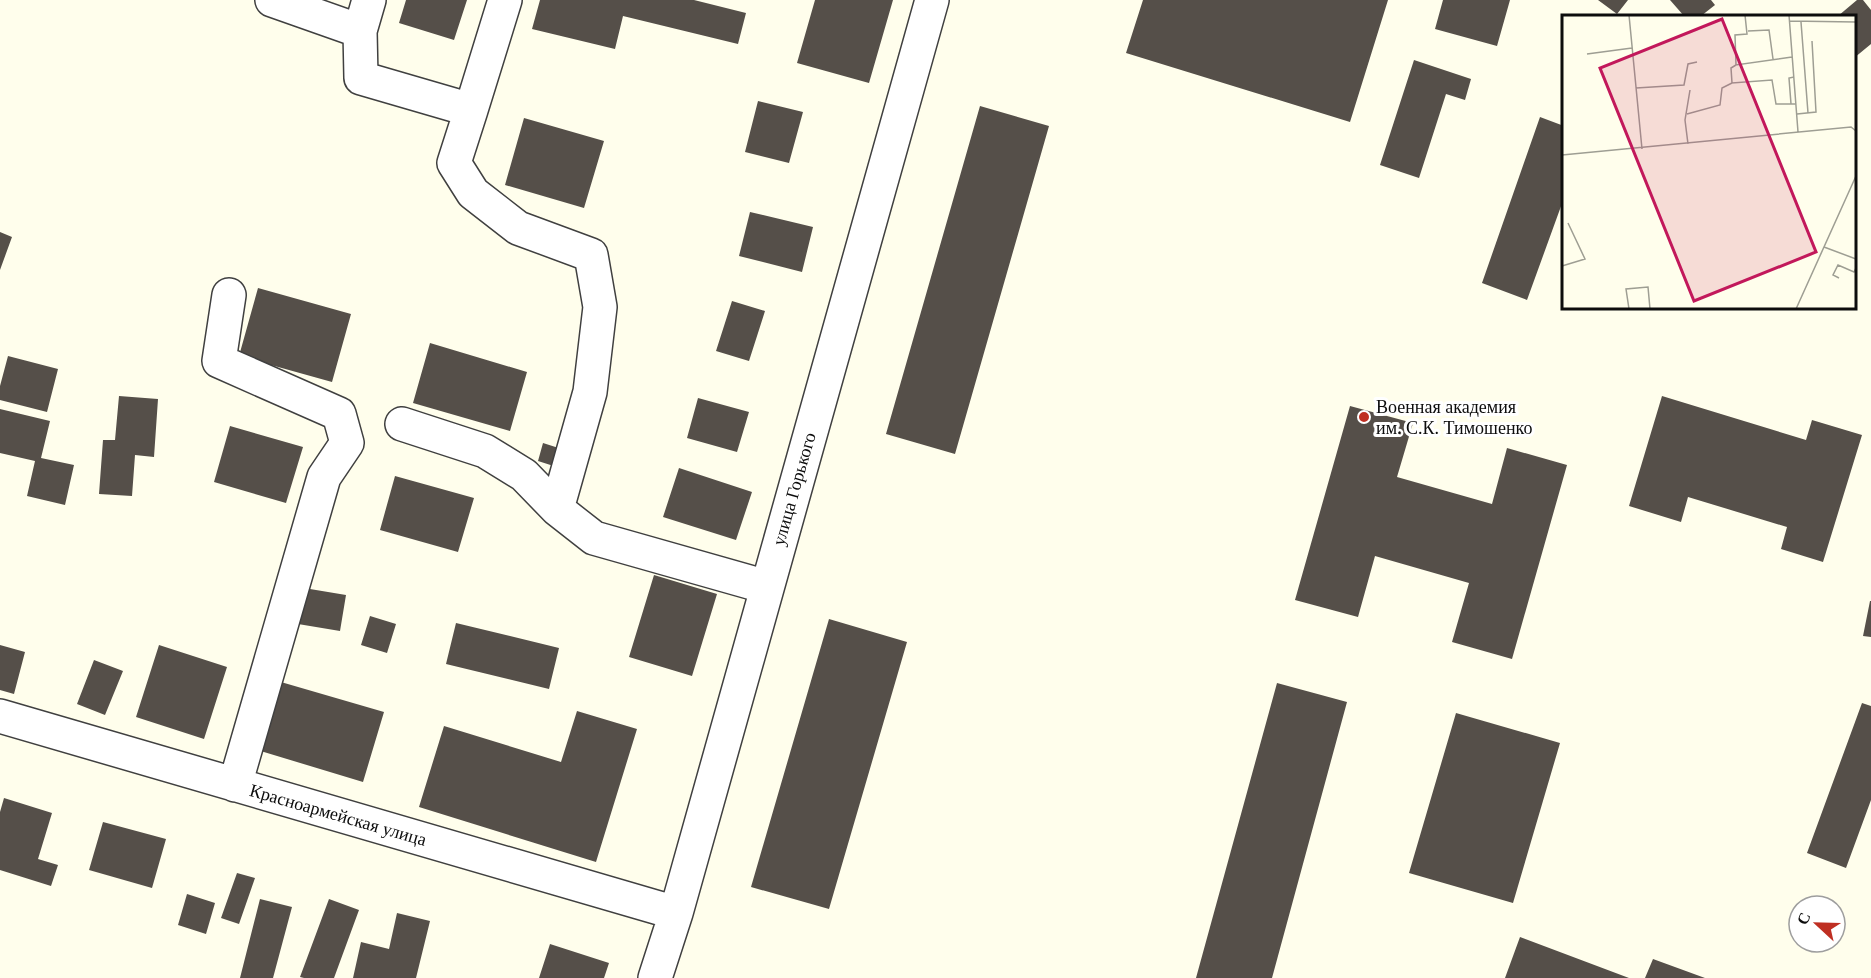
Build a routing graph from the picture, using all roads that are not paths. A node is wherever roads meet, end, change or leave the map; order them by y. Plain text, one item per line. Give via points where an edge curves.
1 (272, 0) edge
2 (369, 0) edge
3 (505, 0) edge
4 (932, 0) edge
5 (360, 31) junction
6 (471, 110) junction
7 (229, 295) dead end
8 (402, 424) dead end
9 (557, 509) junction
10 (767, 587) junction
11 (0, 716) edge
12 (235, 785) junction
13 (676, 913) junction
14 (655, 978) edge

1 - 5 street
2 - 5 street
3 - 6 street
4 - 10 street, улица Горького
5 - 6 street via 361,78
6 - 9 street via 454,163 473,192 518,228 591,255 600,307 590,392
7 - 12 street via 219,361 339,414 347,443 324,477
8 - 9 street via 485,451 524,475
9 - 10 street via 594,538
10 - 13 street, улица Горького
11 - 12 street, Красноармейская улица
12 - 13 street, Красноармейская улица
13 - 14 street, улица Горького

